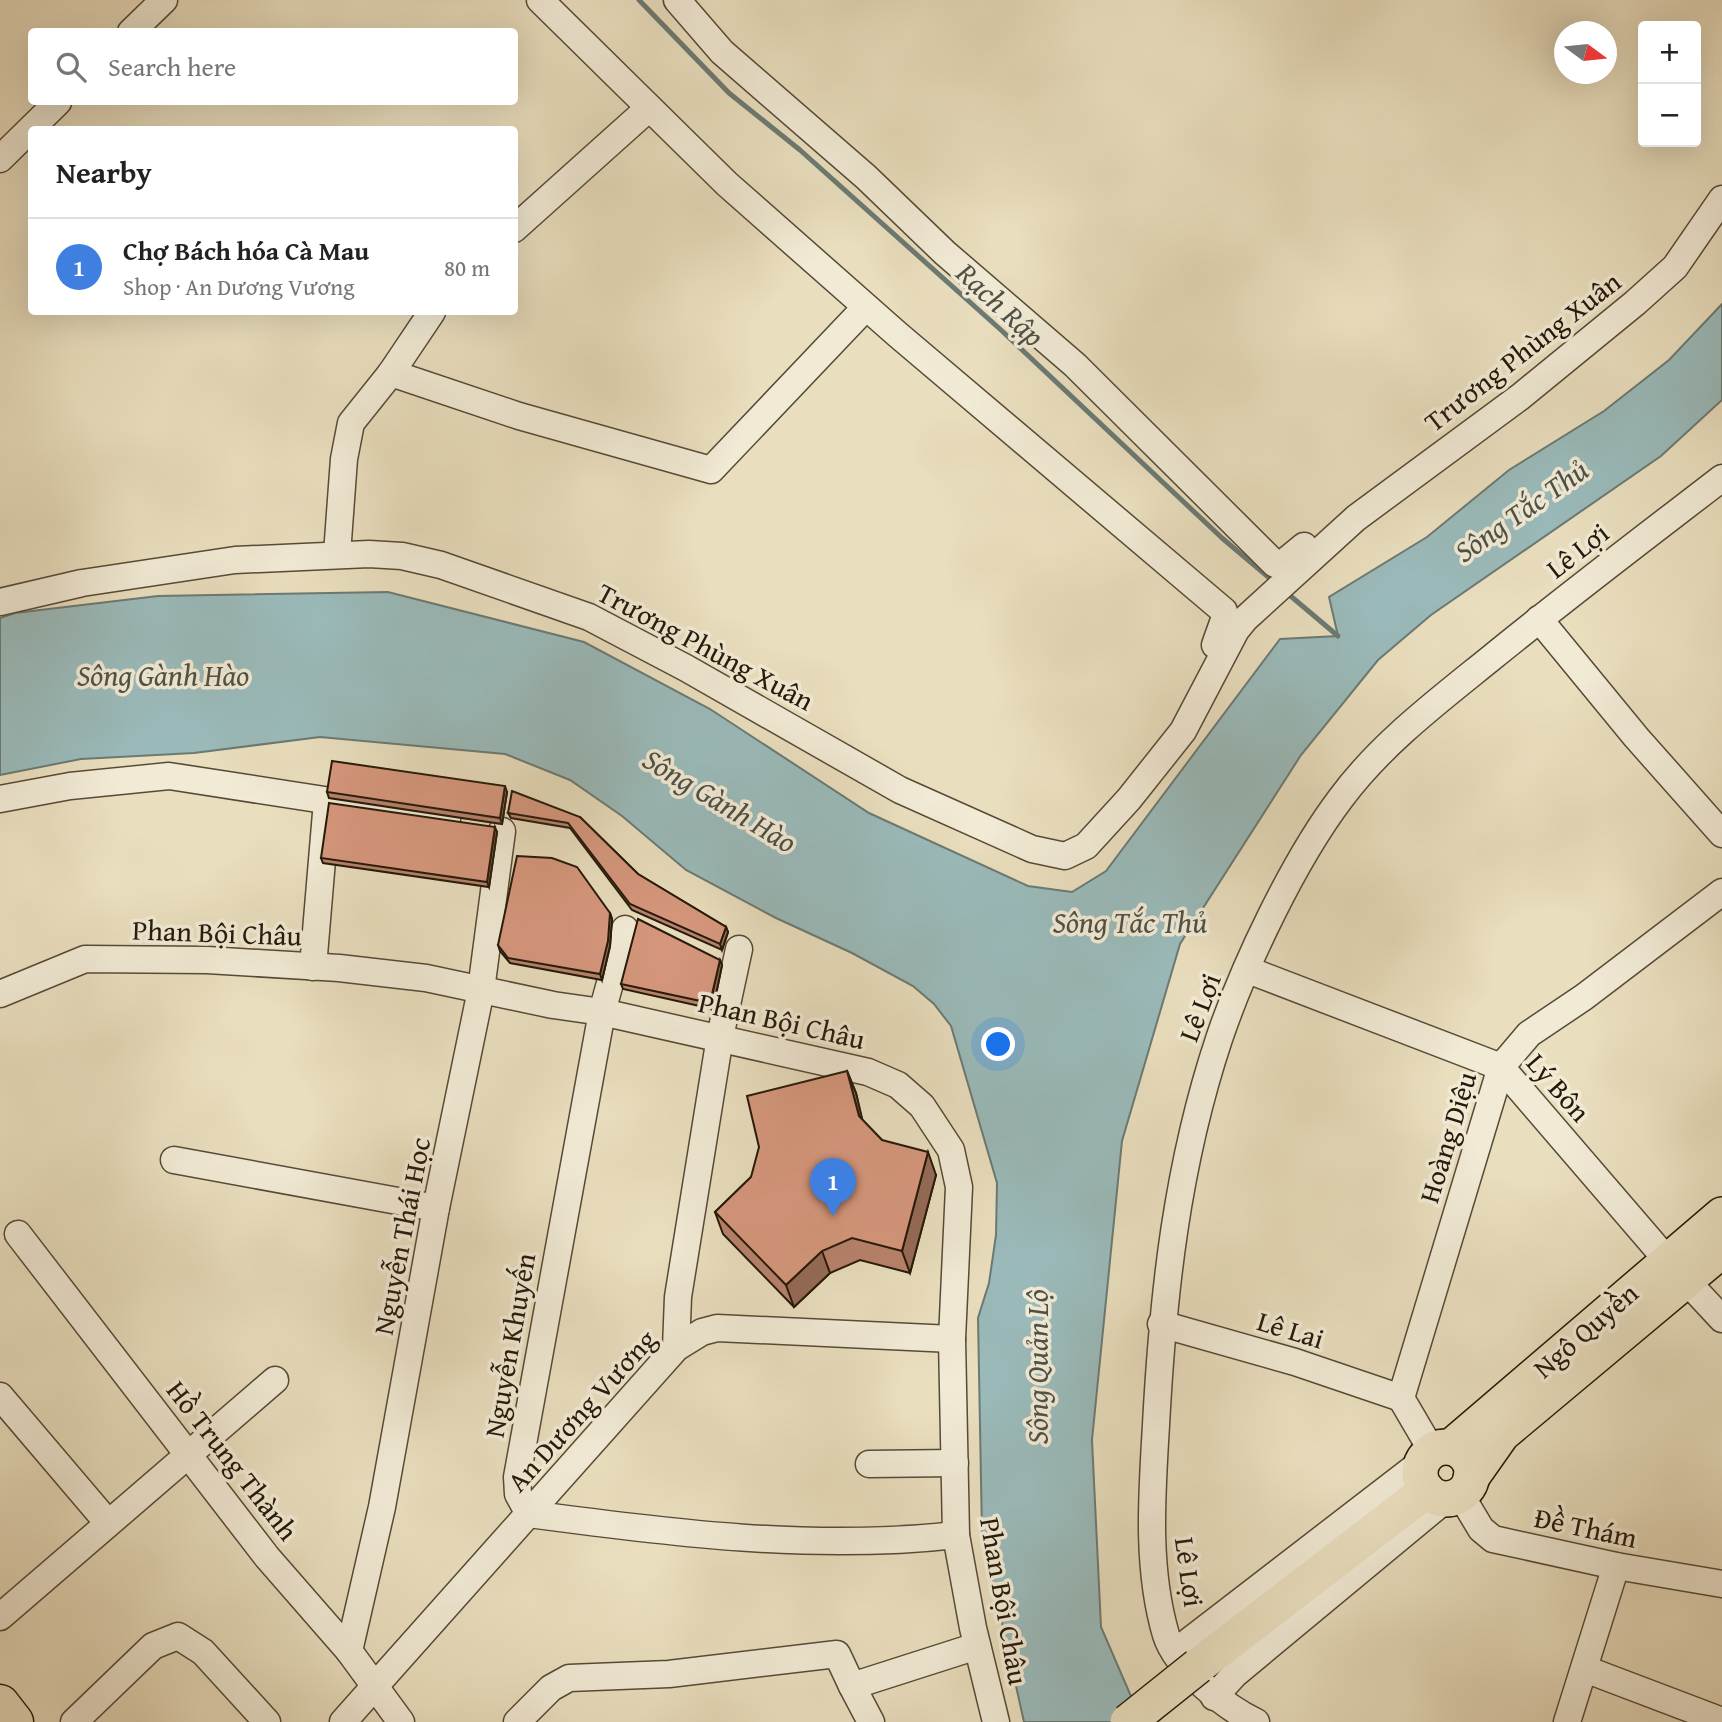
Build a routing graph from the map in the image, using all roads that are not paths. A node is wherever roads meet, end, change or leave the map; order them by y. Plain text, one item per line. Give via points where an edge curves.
1 (164, 0) edge
2 (540, 0) edge
3 (679, 1) edge
4 (135, 28) edge
5 (55, 105) edge
6 (649, 108) junction
7 (34, 126) edge
8 (28, 131) edge
9 (0, 159) edge
10 (1722, 199) edge
11 (518, 225) edge
12 (866, 307) junction
13 (430, 315) edge
14 (391, 373) junction
15 (1722, 478) edge
16 (1348, 525) junction
17 (337, 554) junction
18 (0, 602) edge
19 (1539, 619) junction
20 (1198, 703) junction
21 (0, 799) edge
22 (327, 801) junction
23 (447, 819) edge
24 (502, 831) dead end
25 (1722, 834) edge
26 (1722, 891) edge
27 (625, 929) dead end
28 (739, 949) dead end
29 (313, 967) junction
30 (1248, 970) junction
31 (481, 990) junction
32 (0, 994) edge
33 (602, 1012) junction
34 (720, 1037) junction
35 (1501, 1067) junction
36 (174, 1160) dead end
37 (436, 1209) junction
38 (1722, 1215) edge
39 (18, 1234) dead end
40 (1722, 1250) edge
41 (1676, 1269) junction
42 (1722, 1319) edge
43 (1161, 1324) junction
44 (952, 1339) junction
45 (676, 1348) junction
46 (275, 1380) dead end
47 (0, 1395) edge
48 (1401, 1398) junction
49 (187, 1454) junction
50 (955, 1463) junction
51 (869, 1464) dead end
52 (1444, 1474) junction
53 (530, 1514) junction
54 (108, 1522) junction
55 (957, 1535) junction
56 (1616, 1566) junction
57 (1722, 1584) edge
58 (0, 1617) edge
59 (977, 1646) junction
60 (349, 1651) junction
61 (1186, 1659) junction
62 (1585, 1669) junction
63 (852, 1686) junction
64 (375, 1687) junction
65 (1214, 1697) junction
66 (0, 1704) edge
67 (1722, 1721) edge
68 (14, 1722) edge
69 (74, 1722) edge
70 (267, 1722) edge
71 (343, 1722) edge
72 (401, 1722) edge
73 (517, 1722) edge
74 (871, 1722) edge
75 (996, 1722) edge
76 (1128, 1722) edge
77 (1256, 1722) edge
78 (1567, 1722) edge

1 - 4 street
2 - 6 street
3 - 16 street via 722,52 1076,365 1275,564 1282,564 1338,520
5 - 7 street
6 - 11 street
6 - 12 street
8 - 9 street
10 - 16 street, Trương Phùng Xuân via 1675,267 1635,303 1520,397
12 - 14 street via 711,470 519,416
12 - 20 street via 1224,611 1201,676
13 - 14 street
14 - 17 street via 351,423
15 - 19 street, Lê Lợi
16 - 20 street, Trương Phùng Xuân via 1245,619
17 - 18 street, Trương Phùng Xuân via 201,564
17 - 20 street, Trương Phùng Xuân via 402,556 441,565 589,617 900,790 1048,854 1065,856 1086,846 1183,731
19 - 25 street
19 - 30 street, Lê Lợi via 1399,736 1342,797 1281,898
21 - 22 street via 169,776
22 - 23 street
22 - 29 street
24 - 31 street, Nguyễn Thái Học
26 - 35 street, Hoàng Diệu via 1584,998 1529,1034
27 - 33 street, Nguyễn Khuyến
28 - 34 street
29 - 31 street, Phan Bội Châu via 426,978
29 - 32 street, Phan Bội Châu via 85,959
30 - 35 street, Lý Bôn
30 - 43 street, Lê Lợi via 1220,1035 1191,1130
31 - 33 street, Phan Bội Châu
31 - 37 street, Nguyễn Thái Học
33 - 34 street, Phan Bội Châu
33 - 53 street, Nguyễn Khuyến via 517,1477 518,1493
34 - 44 street, Phan Bội Châu via 868,1072 898,1085 922,1106 951,1150 959,1187
34 - 45 street via 678,1297
35 - 41 street, Lý Bôn
35 - 48 street, Hoàng Diệu
36 - 37 street
37 - 60 street, Nguyễn Thái Học via 382,1507
38 - 41 main road, Ngô Quyền
39 - 49 street, Hồ Trung Thành
40 - 41 main road, Ngô Quyền
41 - 42 street, Lý Bôn
41 - 52 main road, Ngô Quyền
43 - 48 street, Lê Lai
43 - 61 street, Lê Lợi via 1152,1546 1167,1636
44 - 45 street, An Dương Vương via 717,1328
44 - 50 street, Phan Bội Châu
45 - 53 street, An Dương Vương
46 - 49 street
47 - 54 street
48 - 52 street
49 - 54 street
49 - 60 street, Hồ Trung Thành via 267,1557
50 - 51 street
50 - 55 street, Phan Bội Châu
52 - 56 street, Đề Thám via 1481,1529 1493,1539
52 - 61 main road, Ngô Quyền
52 - 65 street
53 - 55 street via 653,1531 800,1541 866,1542
53 - 64 street, An Dương Vương
54 - 58 street
55 - 59 street, Phan Bội Châu
56 - 57 street, Đề Thám
56 - 62 street
59 - 63 street
59 - 75 street, Phan Bội Châu
60 - 64 street, Hồ Trung Thành
61 - 65 street, Lê Lợi
61 - 76 main road, Ngô Quyền, bridge
62 - 67 street
62 - 78 street
63 - 73 street via 836,1654 669,1674 583,1675 551,1688
63 - 74 street
64 - 71 street, An Dương Vương
64 - 72 street, Hồ Trung Thành
65 - 77 street, Lê Lợi
66 - 68 highway
69 - 70 street via 153,1646 178,1636 203,1652

